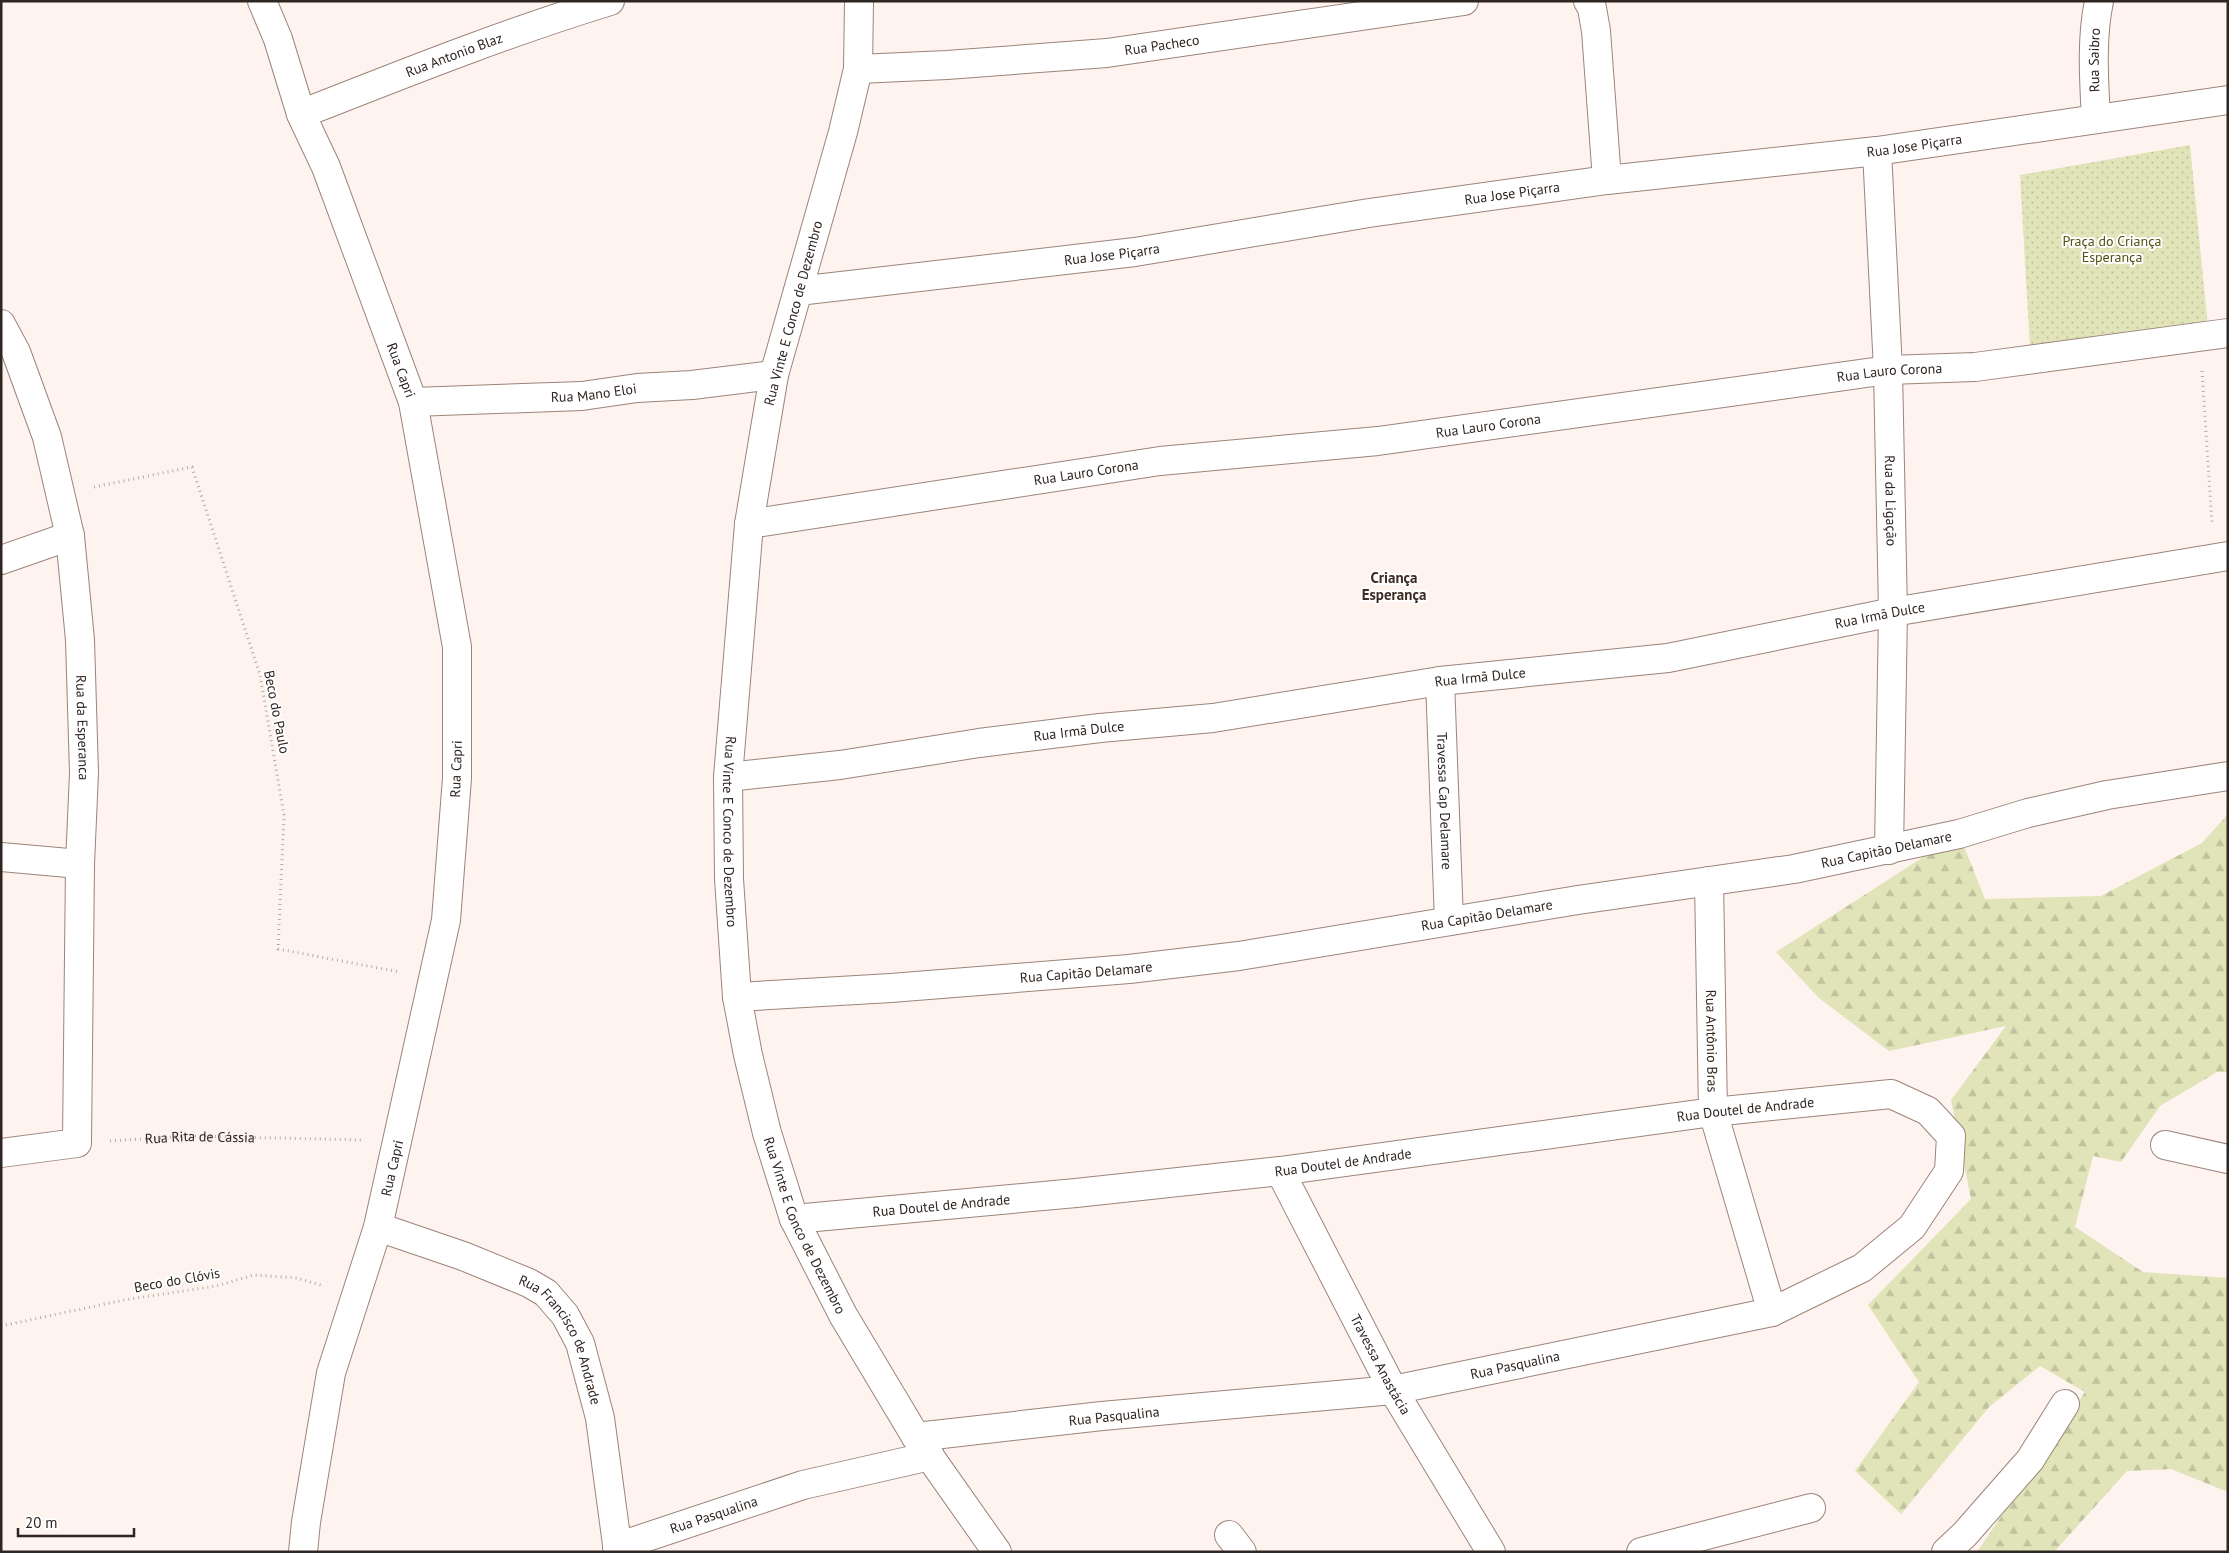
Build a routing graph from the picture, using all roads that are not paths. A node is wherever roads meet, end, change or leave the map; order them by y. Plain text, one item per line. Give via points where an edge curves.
1 (262, 1) edge
2 (610, 1) edge
3 (860, 1) edge
4 (1464, 1) edge
5 (1588, 1) edge
6 (2099, 1) edge
7 (1320, 12) edge
8 (858, 69) junction
9 (2228, 100) edge
10 (301, 114) junction
11 (2096, 119) junction
12 (1877, 151) junction
13 (1607, 180) junction
14 (798, 290) junction
15 (1, 324) edge
16 (2228, 333) edge
17 (1888, 370) junction
18 (774, 375) junction
19 (413, 402) junction
20 (749, 524) junction
21 (70, 536) junction
22 (2221, 557) edge
23 (1, 560) edge
24 (1893, 612) junction
25 (1440, 681) junction
26 (2228, 776) edge
27 (728, 777) junction
28 (1889, 850) junction
29 (1, 857) edge
30 (80, 864) junction
31 (1709, 881) junction
32 (1449, 921) junction
33 (737, 997) junction
34 (1891, 1094) joint
35 (1713, 1112) junction
36 (2165, 1145) dead end
37 (1, 1153) edge
38 (2228, 1159) edge
39 (1280, 1171) junction
40 (794, 1219) junction
41 (378, 1227) junction
42 (1772, 1312) junction
43 (1393, 1390) junction
44 (2065, 1404) dead end
45 (923, 1447) junction
46 (1811, 1508) dead end
47 (617, 1549) edge
48 (303, 1552) edge
49 (997, 1552) edge
50 (1491, 1552) edge
51 (1641, 1552) edge
52 (1946, 1552) edge

1 - 10 street, Rua Capri via 278,39
2 - 10 street, Rua Antonio Blaz via 452,55
3 - 8 street, Rua Vinte E Conco de Dezembro
4 - 7 street, Rua Pacheco
5 - 13 street via 1596,32
6 - 11 street, Rua Saibro via 2093,70
7 - 8 street, Rua Pacheco via 1107,53
8 - 14 street, Rua Vinte E Conco de Dezembro
9 - 11 street, Rua Jose Piçarra
10 - 19 street, Rua Capri via 326,167
11 - 12 street, Rua Jose Piçarra
12 - 13 street, Rua Jose Piçarra
12 - 17 street, Rua da Ligação
13 - 14 street, Rua Jose Piçarra via 1369,213 1135,252
14 - 18 street, Rua Vinte E Conco de Dezembro
15 - 21 street, Rua da Esperanca via 16,352 47,437
16 - 17 street, Rua Lauro Corona via 1975,367
17 - 20 street, Rua Lauro Corona via 1378,440 1160,460
17 - 24 street, Rua da Ligação
18 - 19 street, Rua Mano Eloi via 582,396
18 - 20 street, Rua Vinte E Conco de Dezembro
19 - 41 street, Rua Capri via 457,647 457,778 446,920
20 - 27 street, Rua Vinte E Conco de Dezembro
21 - 23 street
21 - 30 street, Rua da Esperanca via 80,640 84,773
22 - 24 street, Rua Irmã Dulce
24 - 25 street, Rua Irmã Dulce via 1668,658
24 - 28 street, Rua da Ligação
25 - 27 street, Rua Irmã Dulce via 1213,718 1100,728 840,765
25 - 32 street, Travessa Cap Delamare
26 - 28 street, Rua Capitão Delamare via 2107,795
27 - 33 street, Rua Vinte E Conco de Dezembro via 729,879
28 - 31 street, Rua Capitão Delamare via 1794,869
29 - 30 street
30 - 37 street, Rua da Esperanca via 77,1143
31 - 32 street, Rua Capitão Delamare
31 - 35 street, Rua Antônio Bras
32 - 33 street, Rua Capitão Delamare via 1240,956 1129,969
33 - 40 street, Rua Vinte E Conco de Dezembro via 767,1133
34 - 35 street, Rua Doutel de Andrade
34 - 42 street, Rua Pasqualina via 1928,1111 1951,1136 1949,1171 1912,1227 1862,1268
35 - 39 street, Rua Doutel de Andrade
35 - 42 street, Rua Antônio Bras
36 - 38 street
39 - 40 street, Rua Doutel de Andrade via 1076,1194
39 - 43 street, Travessa Anastácia
40 - 45 street, Rua Vinte E Conco de Dezembro via 844,1315
41 - 47 street, Rua Francisco de Andrade via 464,1256 529,1283 546,1293 565,1315 580,1343 600,1418
41 - 48 street, Rua Capri via 331,1373
42 - 43 street, Rua Pasqualina
43 - 45 street, Rua Pasqualina via 1102,1416
43 - 50 street, Travessa Anastácia
44 - 52 street via 2030,1460
45 - 47 street, Rua Pasqualina
45 - 49 street, Rua Vinte E Conco de Dezembro
46 - 51 street

